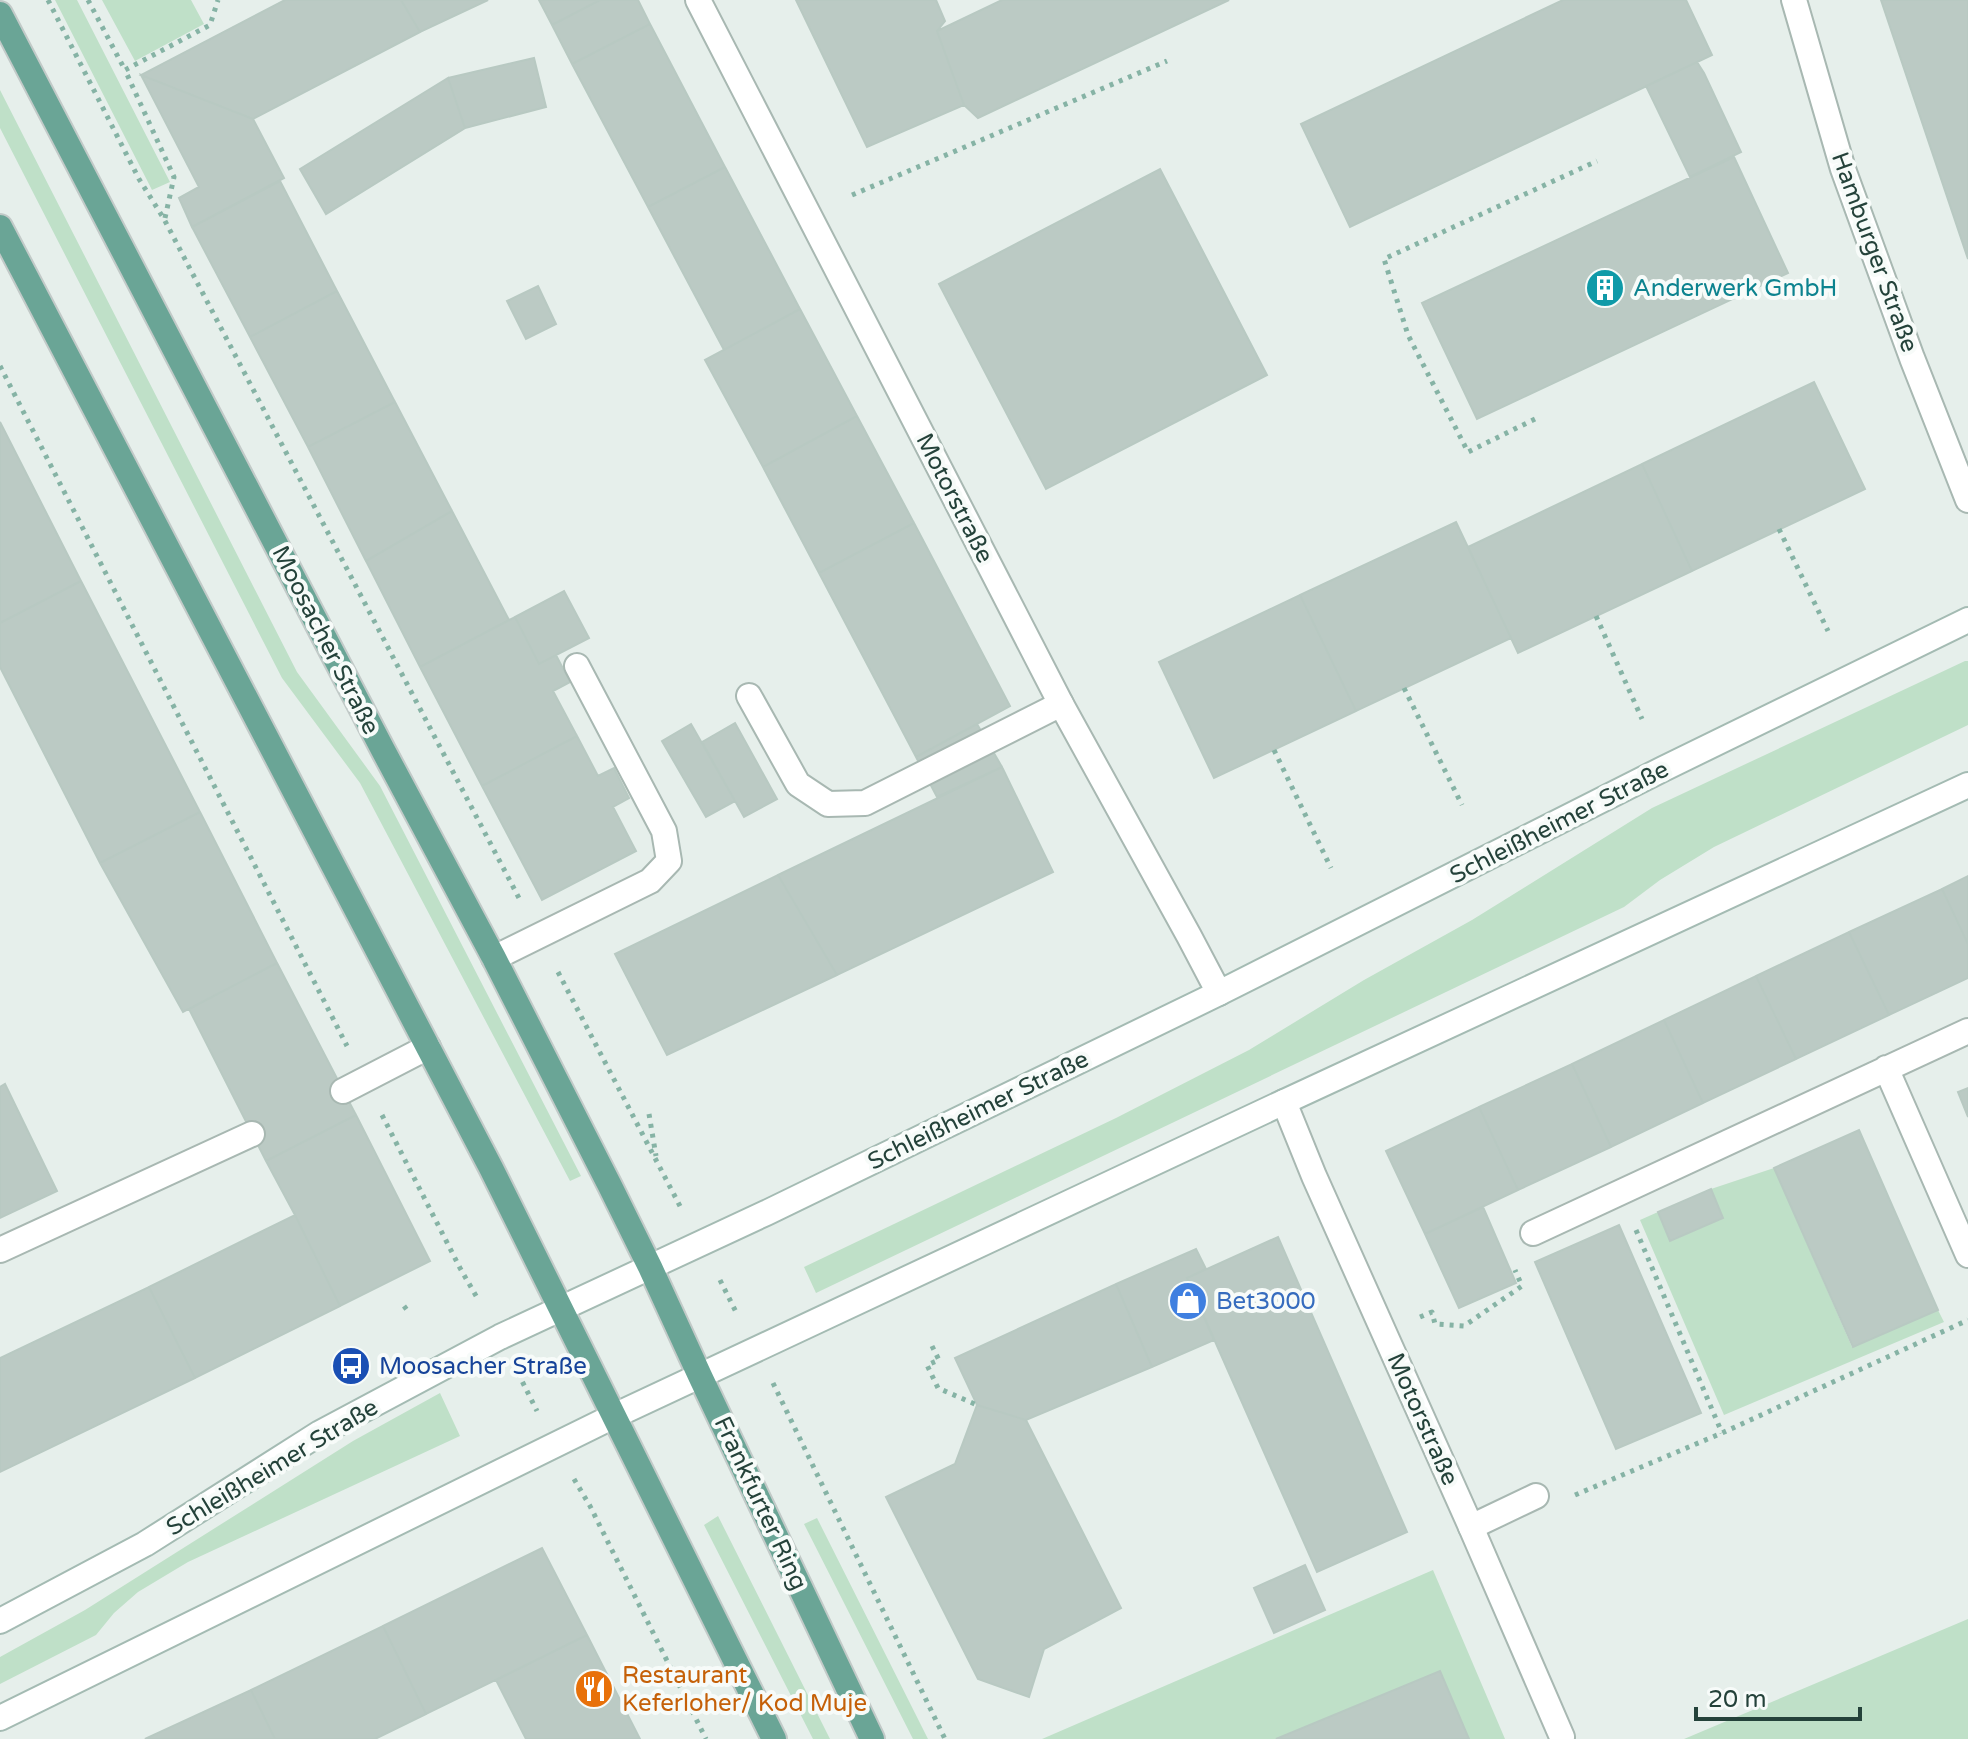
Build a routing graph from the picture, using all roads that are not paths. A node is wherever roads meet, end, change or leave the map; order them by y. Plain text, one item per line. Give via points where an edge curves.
1 (698, 0) edge
2 (1794, 0) edge
3 (0, 14) edge
4 (0, 227) edge
5 (1968, 500) edge
6 (1968, 620) edge
7 (577, 666) dead end
8 (749, 696) dead end
9 (1061, 704) junction
10 (1968, 785) edge
11 (494, 958) junction
12 (1219, 993) junction
13 (1968, 1031) edge
14 (428, 1047) junction
15 (1886, 1068) junction
16 (354, 1085) road end
17 (1284, 1102) junction
18 (252, 1134) dead end
19 (1533, 1233) road end
20 (0, 1250) edge
21 (1968, 1255) edge
22 (650, 1267) junction
23 (561, 1310) junction
24 (700, 1376) junction
25 (614, 1416) junction
26 (1536, 1496) road end
27 (1471, 1527) junction
28 (0, 1621) edge
29 (0, 1718) edge
30 (1562, 1737) dead end
31 (774, 1739) edge
32 (872, 1739) edge

1 - 9 main road, Motorstraße
2 - 5 main road, Hamburger Straße via 1843,169
3 - 11 main road, Moosacher Straße
4 - 14 main road
6 - 12 main road, Schleißheimer Straße
7 - 11 main road via 664,831 669,861 650,881
8 - 9 main road via 798,784 828,804 865,803
9 - 12 main road, Motorstraße
10 - 17 main road
11 - 22 main road, Moosacher Straße
12 - 22 main road, Schleißheimer Straße
13 - 15 main road
14 - 16 main road
14 - 23 main road
15 - 19 main road
15 - 21 main road
17 - 24 main road
17 - 27 main road, Motorstraße
18 - 20 main road
22 - 23 main road, Schleißheimer Straße
22 - 24 main road, Frankfurter Ring
23 - 25 main road
23 - 28 main road, Schleißheimer Straße via 320,1433 145,1544
24 - 25 main road
24 - 32 main road, Frankfurter Ring
25 - 29 main road
25 - 31 main road
26 - 27 main road
27 - 30 main road, Motorstraße

